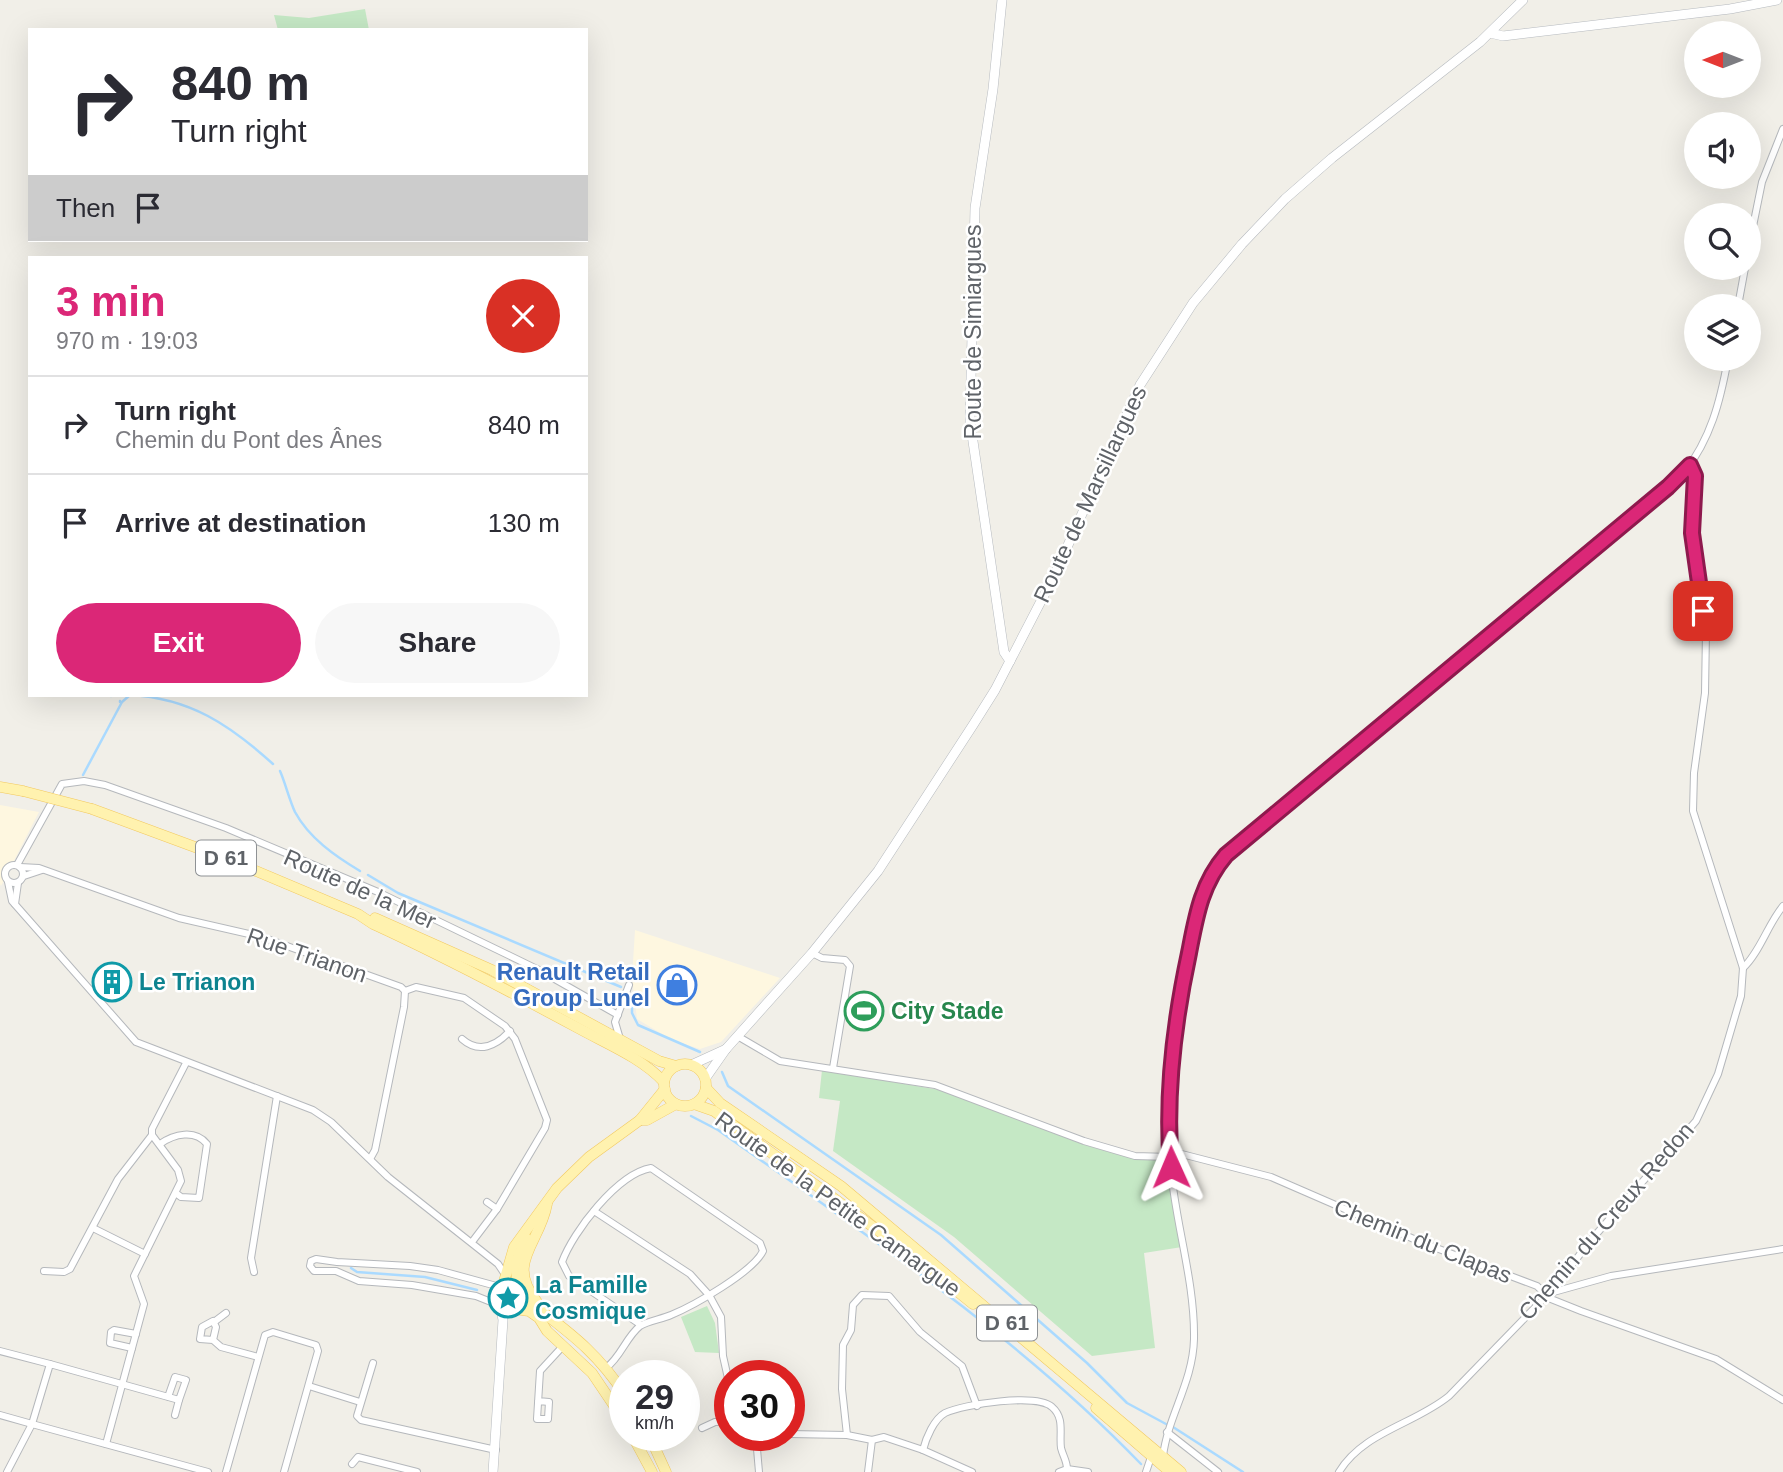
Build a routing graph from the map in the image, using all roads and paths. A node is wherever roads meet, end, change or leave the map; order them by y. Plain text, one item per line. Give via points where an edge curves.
1 (1002, 0) edge
2 (1523, 0) edge
3 (1777, 0) edge
4 (1490, 33) junction
5 (1783, 129) edge
6 (1758, 203) edge
7 (1726, 371) edge
8 (1690, 465) junction
9 (1010, 662) junction
10 (0, 787) edge
11 (19, 866) junction
12 (3, 869) edge
13 (42, 870) junction
14 (24, 876) junction
15 (8, 882) junction
16 (18, 883) junction
17 (16, 904) junction
18 (1783, 906) edge
19 (358, 914) junction
20 (813, 953) junction
21 (1743, 968) junction
22 (629, 985) dead end
23 (405, 991) junction
24 (616, 1018) junction
25 (595, 1026) junction
26 (510, 1031) junction
27 (739, 1037) junction
28 (463, 1039) dead end
29 (621, 1040) junction
30 (726, 1049) junction
31 (186, 1063) junction
32 (691, 1065) junction
33 (676, 1066) junction
34 (833, 1068) junction
35 (705, 1083) junction
36 (665, 1086) junction
37 (277, 1096) junction
38 (676, 1104) junction
39 (694, 1104) junction
40 (640, 1120) junction
41 (152, 1135) junction
42 (160, 1144) junction
43 (1170, 1154) junction
44 (370, 1159) junction
45 (177, 1194) junction
46 (548, 1201) junction
47 (488, 1202) dead end
48 (497, 1209) junction
49 (594, 1210) junction
50 (529, 1226) junction
51 (93, 1228) junction
52 (472, 1242) junction
53 (1783, 1249) edge
54 (145, 1254) junction
55 (510, 1259) junction
56 (498, 1264) junction
57 (44, 1271) dead end
58 (254, 1272) dead end
59 (503, 1283) junction
60 (519, 1292) junction
61 (1545, 1294) junction
62 (709, 1295) junction
63 (538, 1306) junction
64 (505, 1310) junction
65 (226, 1313) dead end
66 (215, 1322) junction
67 (641, 1325) junction
68 (136, 1334) junction
69 (214, 1340) junction
70 (563, 1346) junction
71 (132, 1348) junction
72 (0, 1350) edge
73 (258, 1357) junction
74 (724, 1360) edge
75 (373, 1363) dead end
76 (50, 1364) junction
77 (606, 1368) junction
78 (609, 1372) edge
79 (122, 1384) junction
80 (309, 1386) junction
81 (168, 1397) junction
82 (609, 1398) edge
83 (1783, 1400) edge
84 (179, 1401) junction
85 (538, 1401) dead end
86 (360, 1402) junction
87 (977, 1406) junction
88 (0, 1415) edge
89 (175, 1415) dead end
90 (714, 1422) edge
91 (32, 1424) junction
92 (702, 1428) dead end
93 (805, 1434) edge
94 (847, 1435) junction
95 (1166, 1435) junction
96 (872, 1440) junction
97 (106, 1444) junction
98 (496, 1450) junction
99 (923, 1450) junction
100 (641, 1451) edge
101 (656, 1451) edge
102 (757, 1451) edge
103 (1156, 1459) edge
104 (352, 1464) dead end
105 (1067, 1469) junction
106 (7, 1472) edge
107 (208, 1472) edge
108 (226, 1472) edge
109 (284, 1472) edge
110 (417, 1472) edge
111 (493, 1472) edge
112 (652, 1472) edge
113 (666, 1472) edge
114 (759, 1472) edge
115 (868, 1472) edge
116 (972, 1472) edge
117 (1059, 1472) edge
118 (1088, 1472) edge
119 (1146, 1472) edge
120 (1170, 1472) edge
121 (1181, 1472) edge
122 (1217, 1472) edge
123 (1339, 1472) edge

1 - 9 main road, Route de Simiargues via 975,208 970,421 1004,652
2 - 4 main road, Route de Marsillargues
3 - 4 main road via 1619,23 1503,36
4 - 9 main road, Route de Marsillargues via 1285,199 1193,303 1130,405 1055,574
5 - 6 street
7 - 8 street via 1711,430
8 - 21 street via 1695,476 1692,533 1706,645 1693,811
8 - 43 street via 1215,867 1200,897 1176,1013
9 - 20 main road, Route de Marsillargues via 891,853
10 - 19 main road, Route de la Mer / D 61, bridge via 92,809
11 - 12 street
11 - 13 street, Rue Trianon
11 - 14 street
11 - 24 street, Route de la Mer via 62,784 90,781 206,820 377,892 537,969
12 - 15 street
13 - 14 street
13 - 23 street, Rue Trianon via 179,918 262,937
14 - 16 street
15 - 16 street
15 - 17 street
16 - 17 street
17 - 31 street via 132,1039
18 - 21 street, Chemin du Creux Redon
19 - 25 main road, Route de la Mer / D 61 via 448,949
19 - 36 main road, Route de la Mer / D 61 via 628,1055 653,1071
20 - 27 main road, Route de Marsillargues
20 - 34 street via 845,960 850,967
21 - 61 street, Chemin du Creux Redon via 1741,996 1718,1074 1696,1121
22 - 24 street
23 - 26 street via 416,987 464,998
23 - 44 street
24 - 25 street
24 - 29 street
25 - 29 main road, Route de la Mer / D 61
26 - 28 street via 485,1048
26 - 48 street via 547,1122
27 - 30 main road, Route de Marsillargues
27 - 34 street, Chemin du Clapas via 780,1061
29 - 33 main road, Route de la Mer / D 61
30 - 32 main road, Route de Marsillargues
30 - 35 main road, Route de Marsillargues
31 - 37 street
31 - 41 street
32 - 33 main road
32 - 35 main road
33 - 36 main road via 668,1072
34 - 43 street, Chemin du Clapas via 935,1085 1135,1156
35 - 39 main road
35 - 103 main road, Route de la Petite Camargue / D 61 via 720,1103 841,1186
36 - 38 main road
36 - 40 main road
37 - 44 street via 331,1122
37 - 58 street via 251,1258
38 - 39 main road
38 - 40 main road
39 - 103 main road, Route de la Petite Camargue / D 61 via 714,1111 920,1261
40 - 46 main road via 578,1166
41 - 42 street
41 - 51 street via 118,1179
42 - 45 street via 180,1176
42 - 45 street via 188,1134 207,1144 199,1198
43 - 61 street, Chemin du Clapas via 1272,1177 1423,1243 1537,1286
43 - 95 street via 1194,1340 1186,1384
44 - 52 street
45 - 54 street
46 - 50 main road
46 - 63 main road via 522,1270
47 - 48 street
48 - 52 street
49 - 62 street via 690,1274
49 - 62 street via 622,1184 651,1168 760,1243 761,1255
49 - 67 street via 566,1251 564,1270
50 - 55 main road
50 - 60 main road via 517,1259
51 - 54 street
51 - 57 street via 70,1269
52 - 56 street
53 - 61 street via 1611,1276
54 - 68 street via 134,1276 144,1304
55 - 56 street
55 - 59 main road
56 - 59 street
59 - 60 main road
59 - 64 main road via 495,1295
59 - 64 street via 410,1266 316,1259 310,1266 314,1271 336,1271 359,1281 476,1296
60 - 63 main road
60 - 64 main road via 520,1303
61 - 83 street, Chemin du Clapas via 1581,1311 1700,1351
61 - 123 street, Chemin du Creux Redon via 1450,1396 1363,1445
62 - 67 street
62 - 74 street via 721,1317
63 - 77 main road
64 - 70 main road via 534,1314
64 - 98 main road
65 - 66 street
66 - 69 street
66 - 69 street via 204,1325 199,1336 203,1341
67 - 77 street
68 - 71 street
68 - 71 street via 111,1332 110,1343
69 - 73 street via 221,1347
70 - 82 main road via 592,1373
70 - 85 street via 541,1368
71 - 79 street
72 - 76 street
73 - 80 street via 265,1335 270,1333 316,1345
73 - 108 street
75 - 86 street
76 - 79 street
76 - 91 street
77 - 78 main road
79 - 81 street
79 - 97 street
80 - 86 street
80 - 109 street
81 - 84 street
81 - 84 street via 174,1377 186,1380
84 - 89 street
86 - 98 street via 357,1416 361,1420
87 - 94 street via 962,1366 920,1332 889,1296 865,1294 853,1305 851,1330 843,1345
87 - 99 street via 946,1413
87 - 105 street via 1037,1400 1052,1406 1061,1420
88 - 91 street
90 - 92 street
91 - 97 street
91 - 106 street
93 - 94 street
94 - 96 street
95 - 103 street
95 - 103 street
95 - 122 street
96 - 99 street via 884,1437
96 - 115 street
97 - 107 street
98 - 111 main road
99 - 116 street
100 - 112 main road
101 - 113 main road
102 - 114 street
103 - 119 street
103 - 120 main road, Route de la Petite Camargue / D 61
103 - 121 main road, Route de la Petite Camargue / D 61
104 - 110 street via 358,1458
105 - 117 street
105 - 118 street

